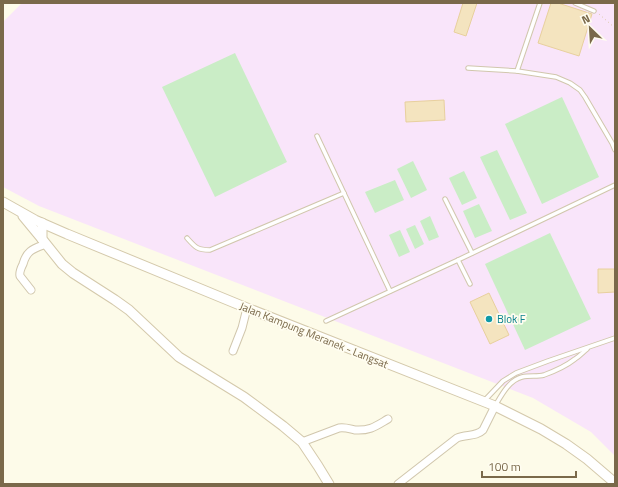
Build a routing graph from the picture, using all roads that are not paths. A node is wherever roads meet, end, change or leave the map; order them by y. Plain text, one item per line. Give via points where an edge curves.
1 (540, 3) edge
2 (575, 3) edge
3 (594, 11) road end
4 (468, 68) dead end
5 (517, 70) junction
6 (317, 136) dead end
7 (615, 150) edge
8 (615, 185) edge
9 (344, 193) junction
10 (445, 199) dead end
11 (3, 202) edge
12 (19, 211) junction
13 (42, 223) junction
14 (52, 228) junction
15 (187, 238) dead end
16 (44, 241) junction
17 (472, 253) junction
18 (458, 260) junction
19 (470, 284) dead end
20 (31, 290) dead end
21 (390, 291) junction
22 (247, 308) junction
23 (326, 321) dead end
24 (615, 338) edge
25 (589, 347) junction
26 (233, 351) dead end
27 (526, 369) junction
28 (529, 376) junction
29 (483, 402) junction
30 (495, 406) junction
31 (388, 419) dead end
32 (302, 442) junction
33 (615, 483) edge
34 (329, 484) edge
35 (398, 484) edge

1 - 5 lane
2 - 3 lane
4 - 5 lane
5 - 7 lane via 556,77 575,86 585,97
6 - 9 lane
8 - 17 lane
9 - 15 lane via 210,250 197,248
9 - 21 lane
10 - 17 lane
11 - 12 main road, Jalan Kampung Meranek - Langsat
12 - 13 main road, Jalan Kampung Meranek - Langsat
12 - 16 main road
13 - 14 main road, Jalan Kampung Meranek - Langsat
13 - 16 main road
14 - 16 main road
14 - 22 main road, Jalan Kampung Meranek - Langsat
16 - 20 street via 26,254 20,272 20,276
16 - 32 main road via 73,273 128,310 179,357 244,397
17 - 18 lane
18 - 19 lane
18 - 21 lane
21 - 23 lane
22 - 26 street
22 - 29 main road, Jalan Kampung Meranek - Langsat
24 - 25 lane
25 - 27 lane
25 - 28 lane via 575,360 553,372 542,376
27 - 28 lane
27 - 29 lane via 503,381
28 - 30 lane via 513,382
29 - 30 main road, Jalan Kampung Meranek - Langsat
30 - 33 main road, Jalan Kampung Meranek - Langsat via 541,428 566,444
30 - 35 street via 480,433 457,438
31 - 32 street via 369,430 339,428
32 - 34 main road

